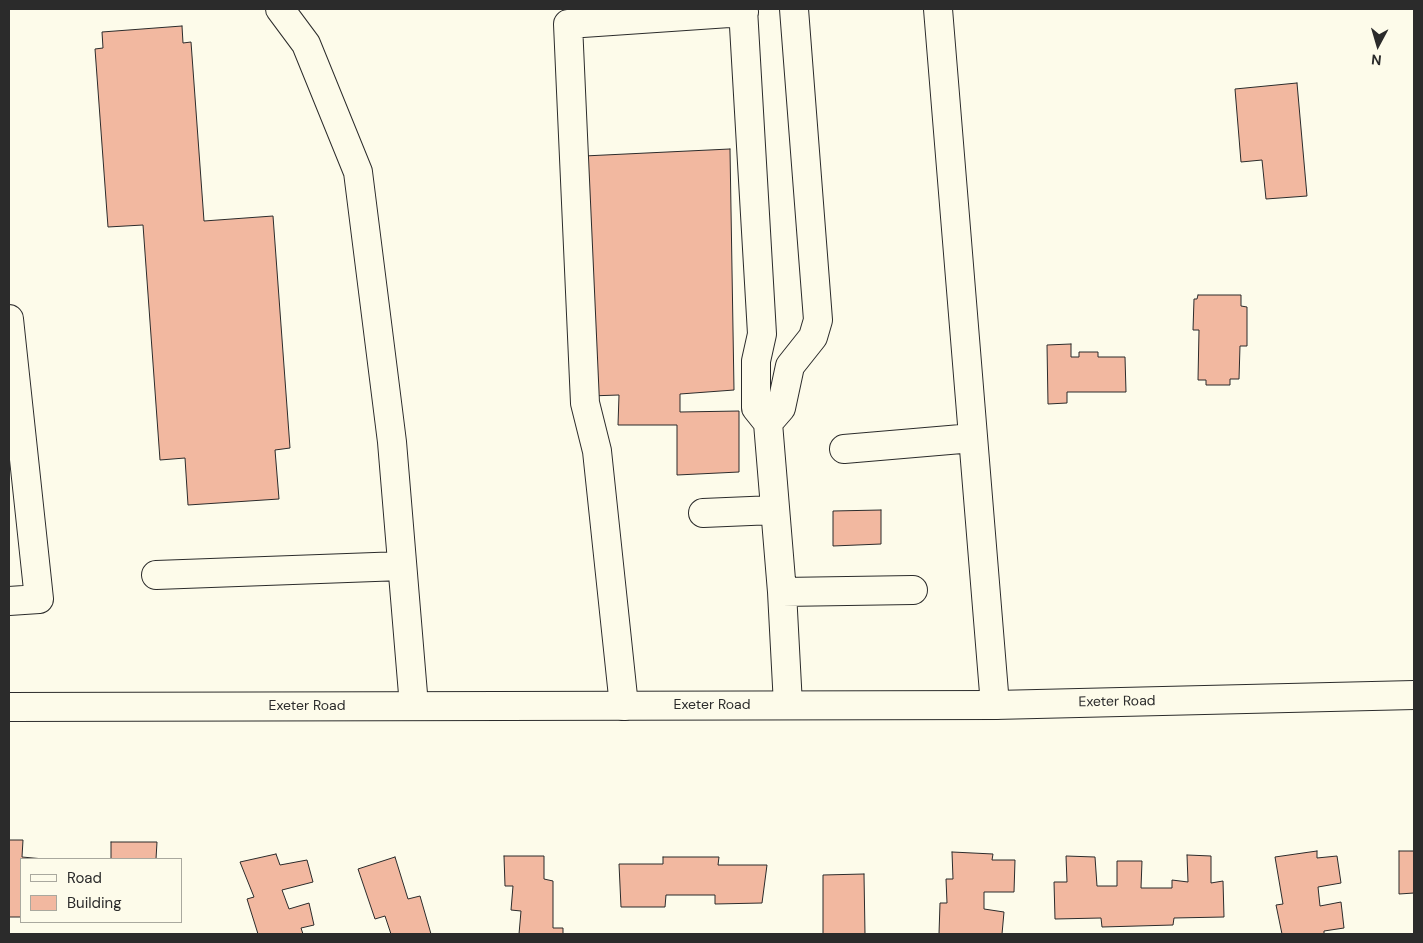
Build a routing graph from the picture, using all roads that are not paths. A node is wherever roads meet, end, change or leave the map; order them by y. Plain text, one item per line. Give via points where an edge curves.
1 (280, 9) edge
2 (794, 9) edge
3 (938, 9) edge
4 (744, 10) edge
5 (9, 319) edge
6 (768, 424) junction
7 (973, 438) junction
8 (844, 450) dead end
9 (774, 510) junction
10 (703, 513) dead end
11 (402, 566) junction
12 (156, 575) dead end
13 (914, 590) dead end
14 (782, 592) junction
15 (9, 601) edge
16 (1414, 696) edge
17 (788, 705) junction
18 (996, 705) junction
19 (414, 706) junction
20 (624, 706) junction
21 (9, 707) edge

1 - 11 main road via 306,44 358,172 392,442
2 - 6 main road via 818,320 813,337 790,366 781,408
3 - 7 main road
4 - 6 main road via 762,334 756,361 756,408
4 - 20 main road via 568,24 585,402 597,451
5 - 15 main road via 39,599
6 - 9 main road
7 - 8 main road
7 - 18 main road
9 - 10 main road
9 - 14 main road
11 - 12 main road
11 - 19 main road
13 - 14 main road
14 - 17 main road
16 - 18 main road, Exeter Road
17 - 18 main road, Exeter Road
17 - 20 main road, Exeter Road
19 - 20 main road, Exeter Road
19 - 21 main road, Exeter Road

